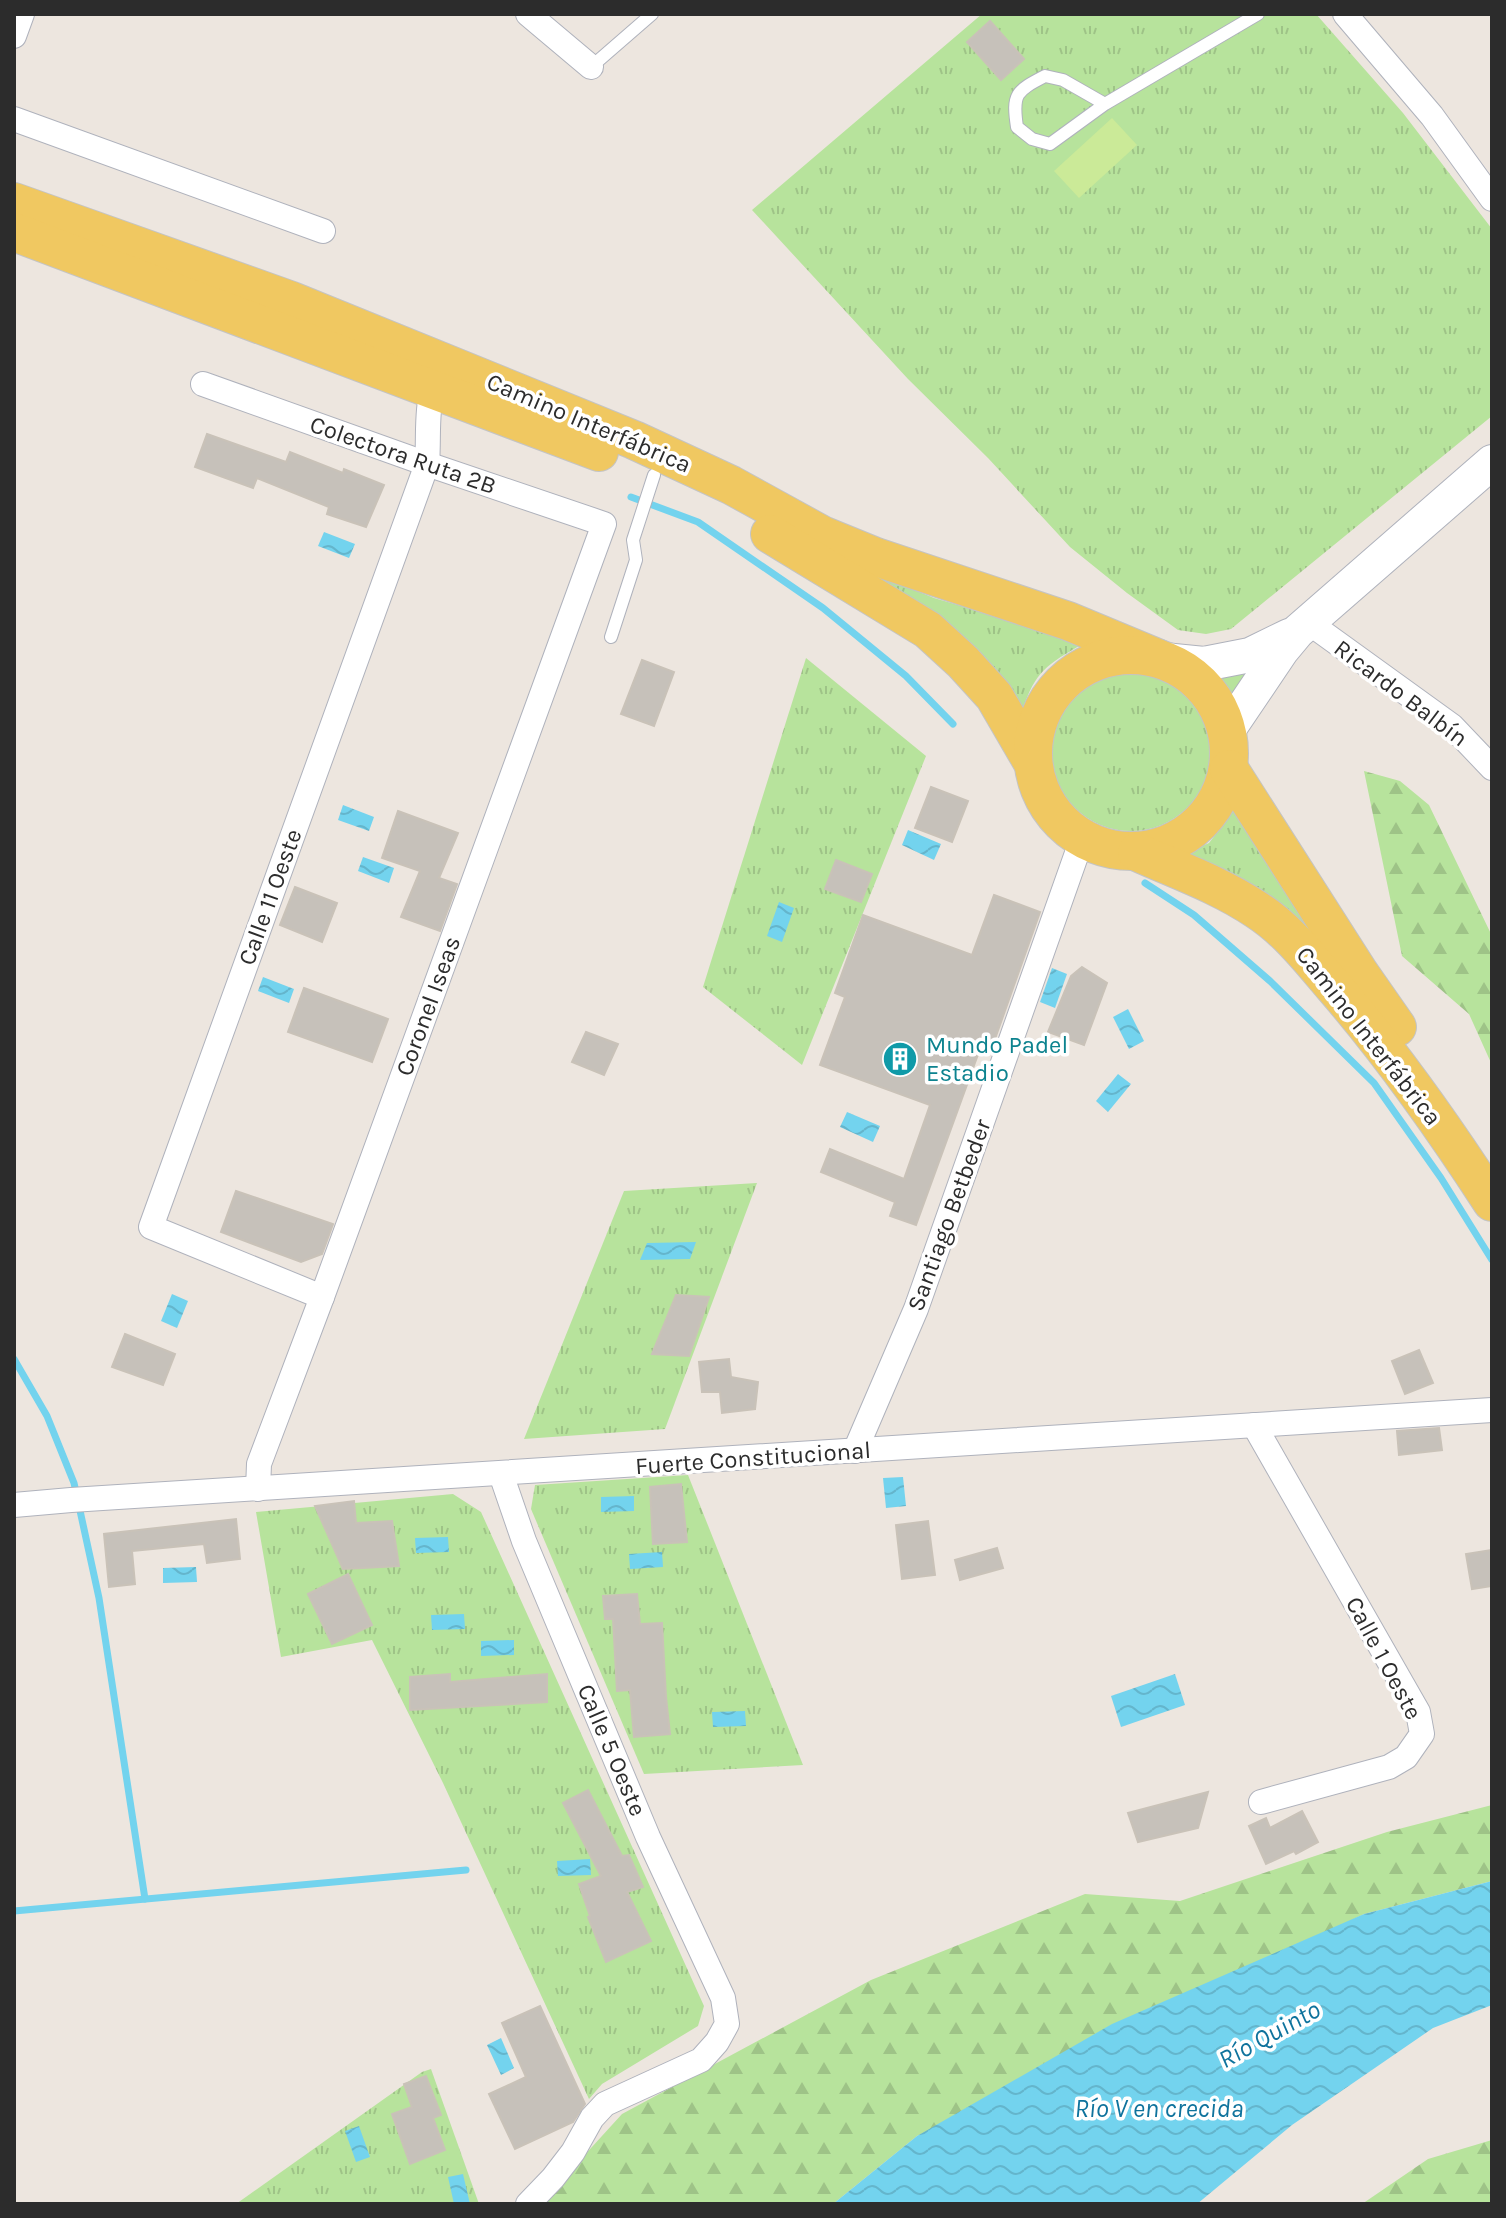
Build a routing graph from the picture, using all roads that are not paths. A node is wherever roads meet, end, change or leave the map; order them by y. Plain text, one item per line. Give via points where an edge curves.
1 (22, 14) edge
2 (528, 14) edge
3 (652, 14) edge
4 (1258, 14) edge
5 (1345, 14) edge
6 (14, 36) edge
7 (591, 67) joint
8 (1105, 104) junction
9 (14, 119) edge
10 (1492, 199) edge
11 (14, 202) edge
12 (323, 231) dead end
13 (14, 232) edge
14 (203, 384) dead end
15 (432, 390) junction
16 (1492, 462) edge
17 (427, 464) junction
18 (654, 475) junction
19 (604, 524) joint
20 (1302, 627) junction
21 (611, 637) dead end
22 (1160, 659) junction
23 (1228, 730) junction
24 (1033, 763) junction
25 (1492, 768) edge
26 (1229, 769) junction
27 (1082, 839) junction
28 (1137, 852) junction
29 (1492, 1159) edge
30 (1492, 1202) edge
31 (322, 1297) junction
32 (1492, 1410) edge
33 (1254, 1425) junction
34 (855, 1451) junction
35 (501, 1474) junction
36 (258, 1489) junction
37 (14, 1505) edge
38 (1261, 1802) dead end
39 (528, 2204) edge

1 - 6 street
2 - 7 street
3 - 7 lane
4 - 8 lane
5 - 10 street via 1432,116
8 - 8 lane via 1050,144 1017,127 1014,104 1023,88 1045,76
9 - 12 street
11 - 22 main road, Camino Interfábrica via 292,301 450,364 690,465 822,535
13 - 15 main road, Camino Interfábrica
14 - 17 street, Colectora Ruta 2B
15 - 17 street, Calle 11 Oeste
15 - 18 main road, Camino Interfábrica
16 - 20 main road
17 - 19 street, Colectora Ruta 2B
17 - 31 street, Calle 11 Oeste via 151,1227
18 - 21 lane via 633,540 636,560
18 - 24 main road, Camino Interfábrica via 802,552 928,630 994,696
19 - 31 street, Coronel Iseas
20 - 22 main road via 1250,655 1204,664
20 - 23 main road
20 - 25 street, Ricardo Balbín via 1452,726
22 - 23 main road, Camino Interfábrica via 1198,680
22 - 24 main road, Camino Interfábrica via 1116,656 1088,665 1064,682 1045,705 1035,733
23 - 26 main road, Camino Interfábrica
24 - 27 main road, Camino Interfábrica via 1041,793 1058,820
26 - 28 main road, Camino Interfábrica via 1218,800 1197,827 1169,845
26 - 29 main road, Camino Interfábrica via 1360,974
27 - 28 main road, Camino Interfábrica via 1108,850
27 - 34 street, Santiago Betbeder via 916,1309
28 - 30 main road, Camino Interfábrica via 1224,890 1291,937 1368,1026
31 - 36 street, Coronel Iseas via 259,1464
32 - 33 street, Fuerte Constitucional
33 - 34 street, Fuerte Constitucional
33 - 38 street, Calle 1 Oeste via 1418,1712 1422,1734 1406,1757 1389,1767
34 - 35 street, Fuerte Constitucional
35 - 36 street, Fuerte Constitucional
35 - 39 street, Calle 5 Oeste via 648,1837 723,1998 727,2024 701,2060 605,2104
36 - 37 street, Fuerte Constitucional

